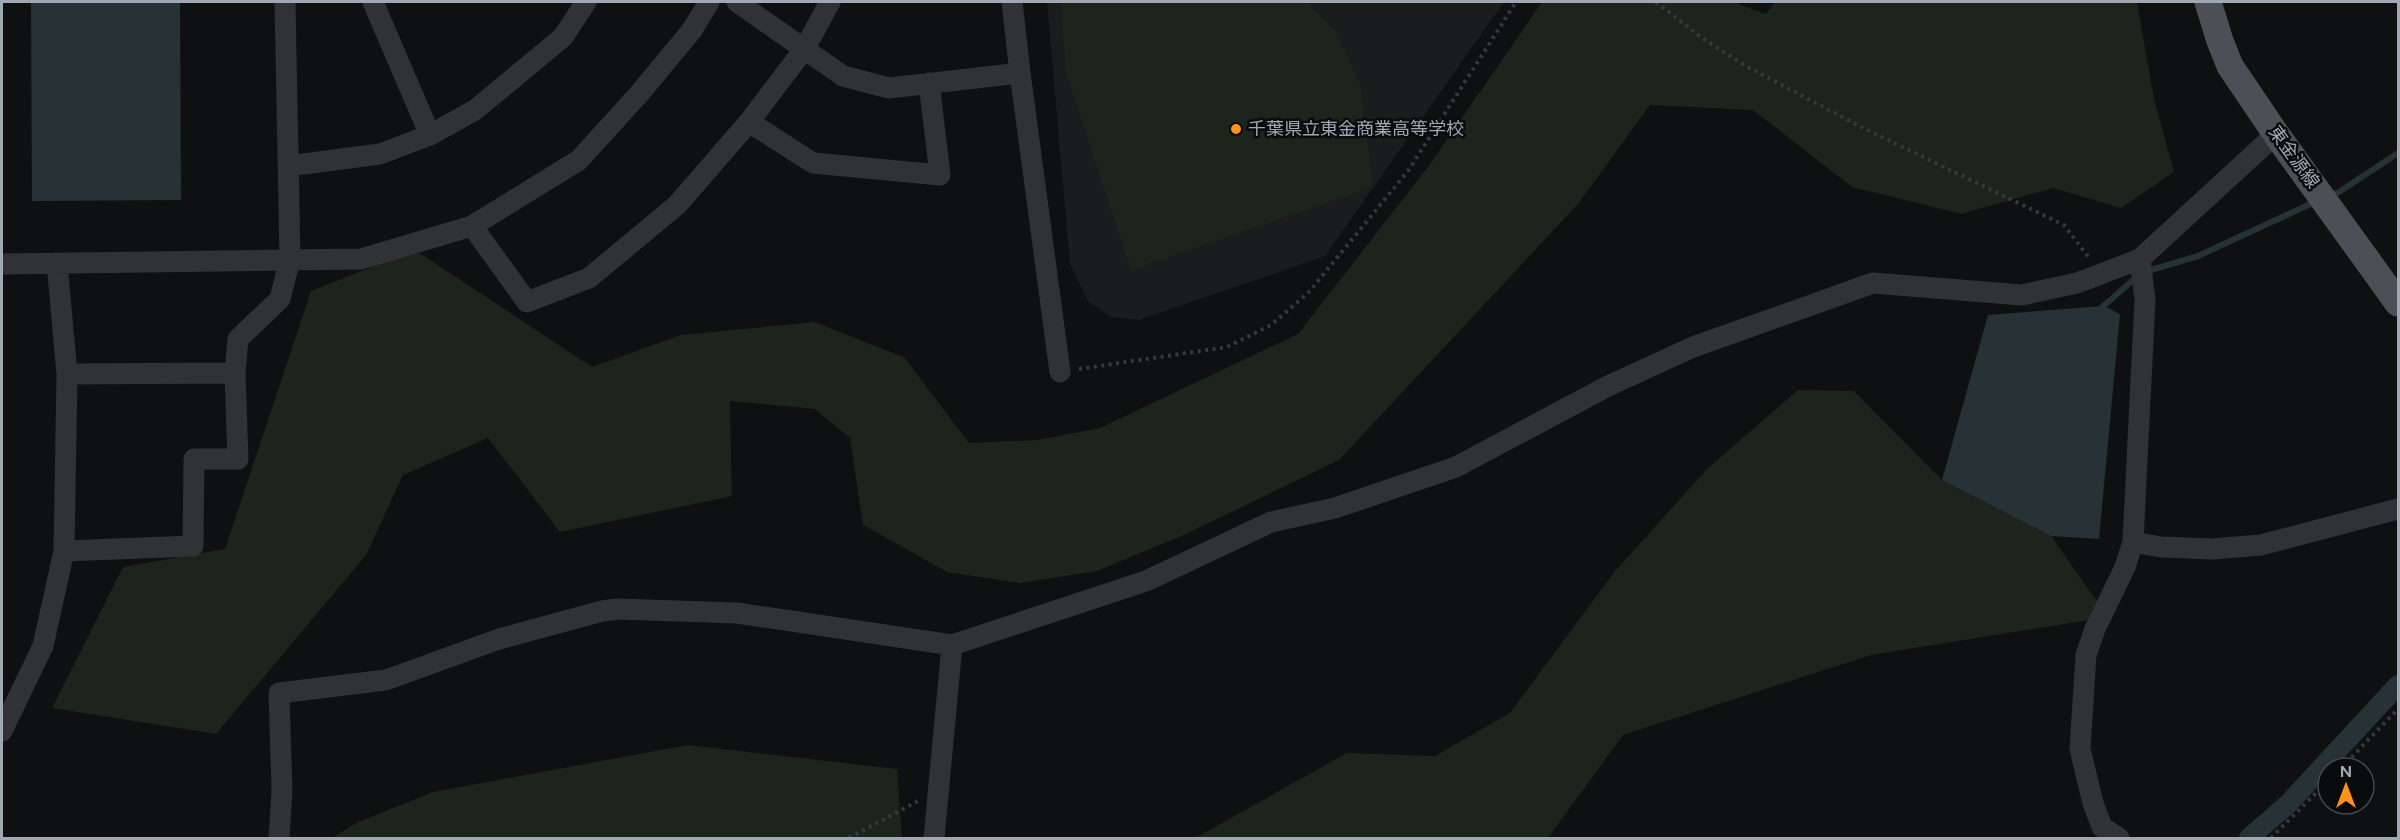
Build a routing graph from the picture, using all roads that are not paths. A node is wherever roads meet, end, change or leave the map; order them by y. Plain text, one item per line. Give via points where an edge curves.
1 (285, 2) edge
2 (373, 2) edge
3 (586, 2) edge
4 (709, 2) edge
5 (737, 2) edge
6 (830, 2) edge
7 (1012, 2) edge
8 (2208, 2) edge
9 (805, 48) junction
10 (1020, 73) junction
11 (929, 83) junction
12 (749, 122) junction
13 (2276, 134) junction
14 (430, 135) junction
15 (288, 166) junction
16 (471, 226) junction
17 (290, 259) junction
18 (2140, 259) junction
19 (57, 263) junction
20 (2, 264) edge
21 (2398, 303) edge
22 (1060, 372) road end
23 (67, 374) junction
24 (235, 374) junction
25 (2398, 509) edge
26 (2133, 542) junction
27 (64, 551) junction
28 (952, 645) junction
29 (2, 731) edge
30 (279, 838) edge
31 (934, 838) edge
32 (2119, 838) edge

1 - 15 street
2 - 14 street
3 - 14 street via 563,37 475,110
4 - 16 street via 685,39 579,160
5 - 9 street
6 - 9 street
7 - 10 street
8 - 13 main road, 東金源線 via 2230,66
9 - 11 street via 843,76 889,88
9 - 12 street
10 - 11 street
10 - 22 street
11 - 12 street via 940,175 813,163
12 - 16 street via 677,205 589,278 527,302
13 - 18 street
13 - 21 main road, 東金源線
14 - 15 street via 380,154
15 - 17 street
16 - 17 street via 361,259
17 - 19 street
17 - 24 street via 280,299 238,339
18 - 26 street via 2145,300
18 - 28 street via 2077,283 2022,295 1873,283 1693,347 1608,386 1456,467 1335,508 1271,522 1146,581
19 - 20 street
19 - 23 street
23 - 24 street
23 - 27 street
24 - 27 street via 238,459 194,459 193,546
25 - 26 street via 2261,545 2212,549
26 - 32 street via 2086,655 2080,749 2102,827
27 - 29 street via 43,646
28 - 30 street via 737,612 618,609 499,639 386,680 279,693
28 - 31 street

